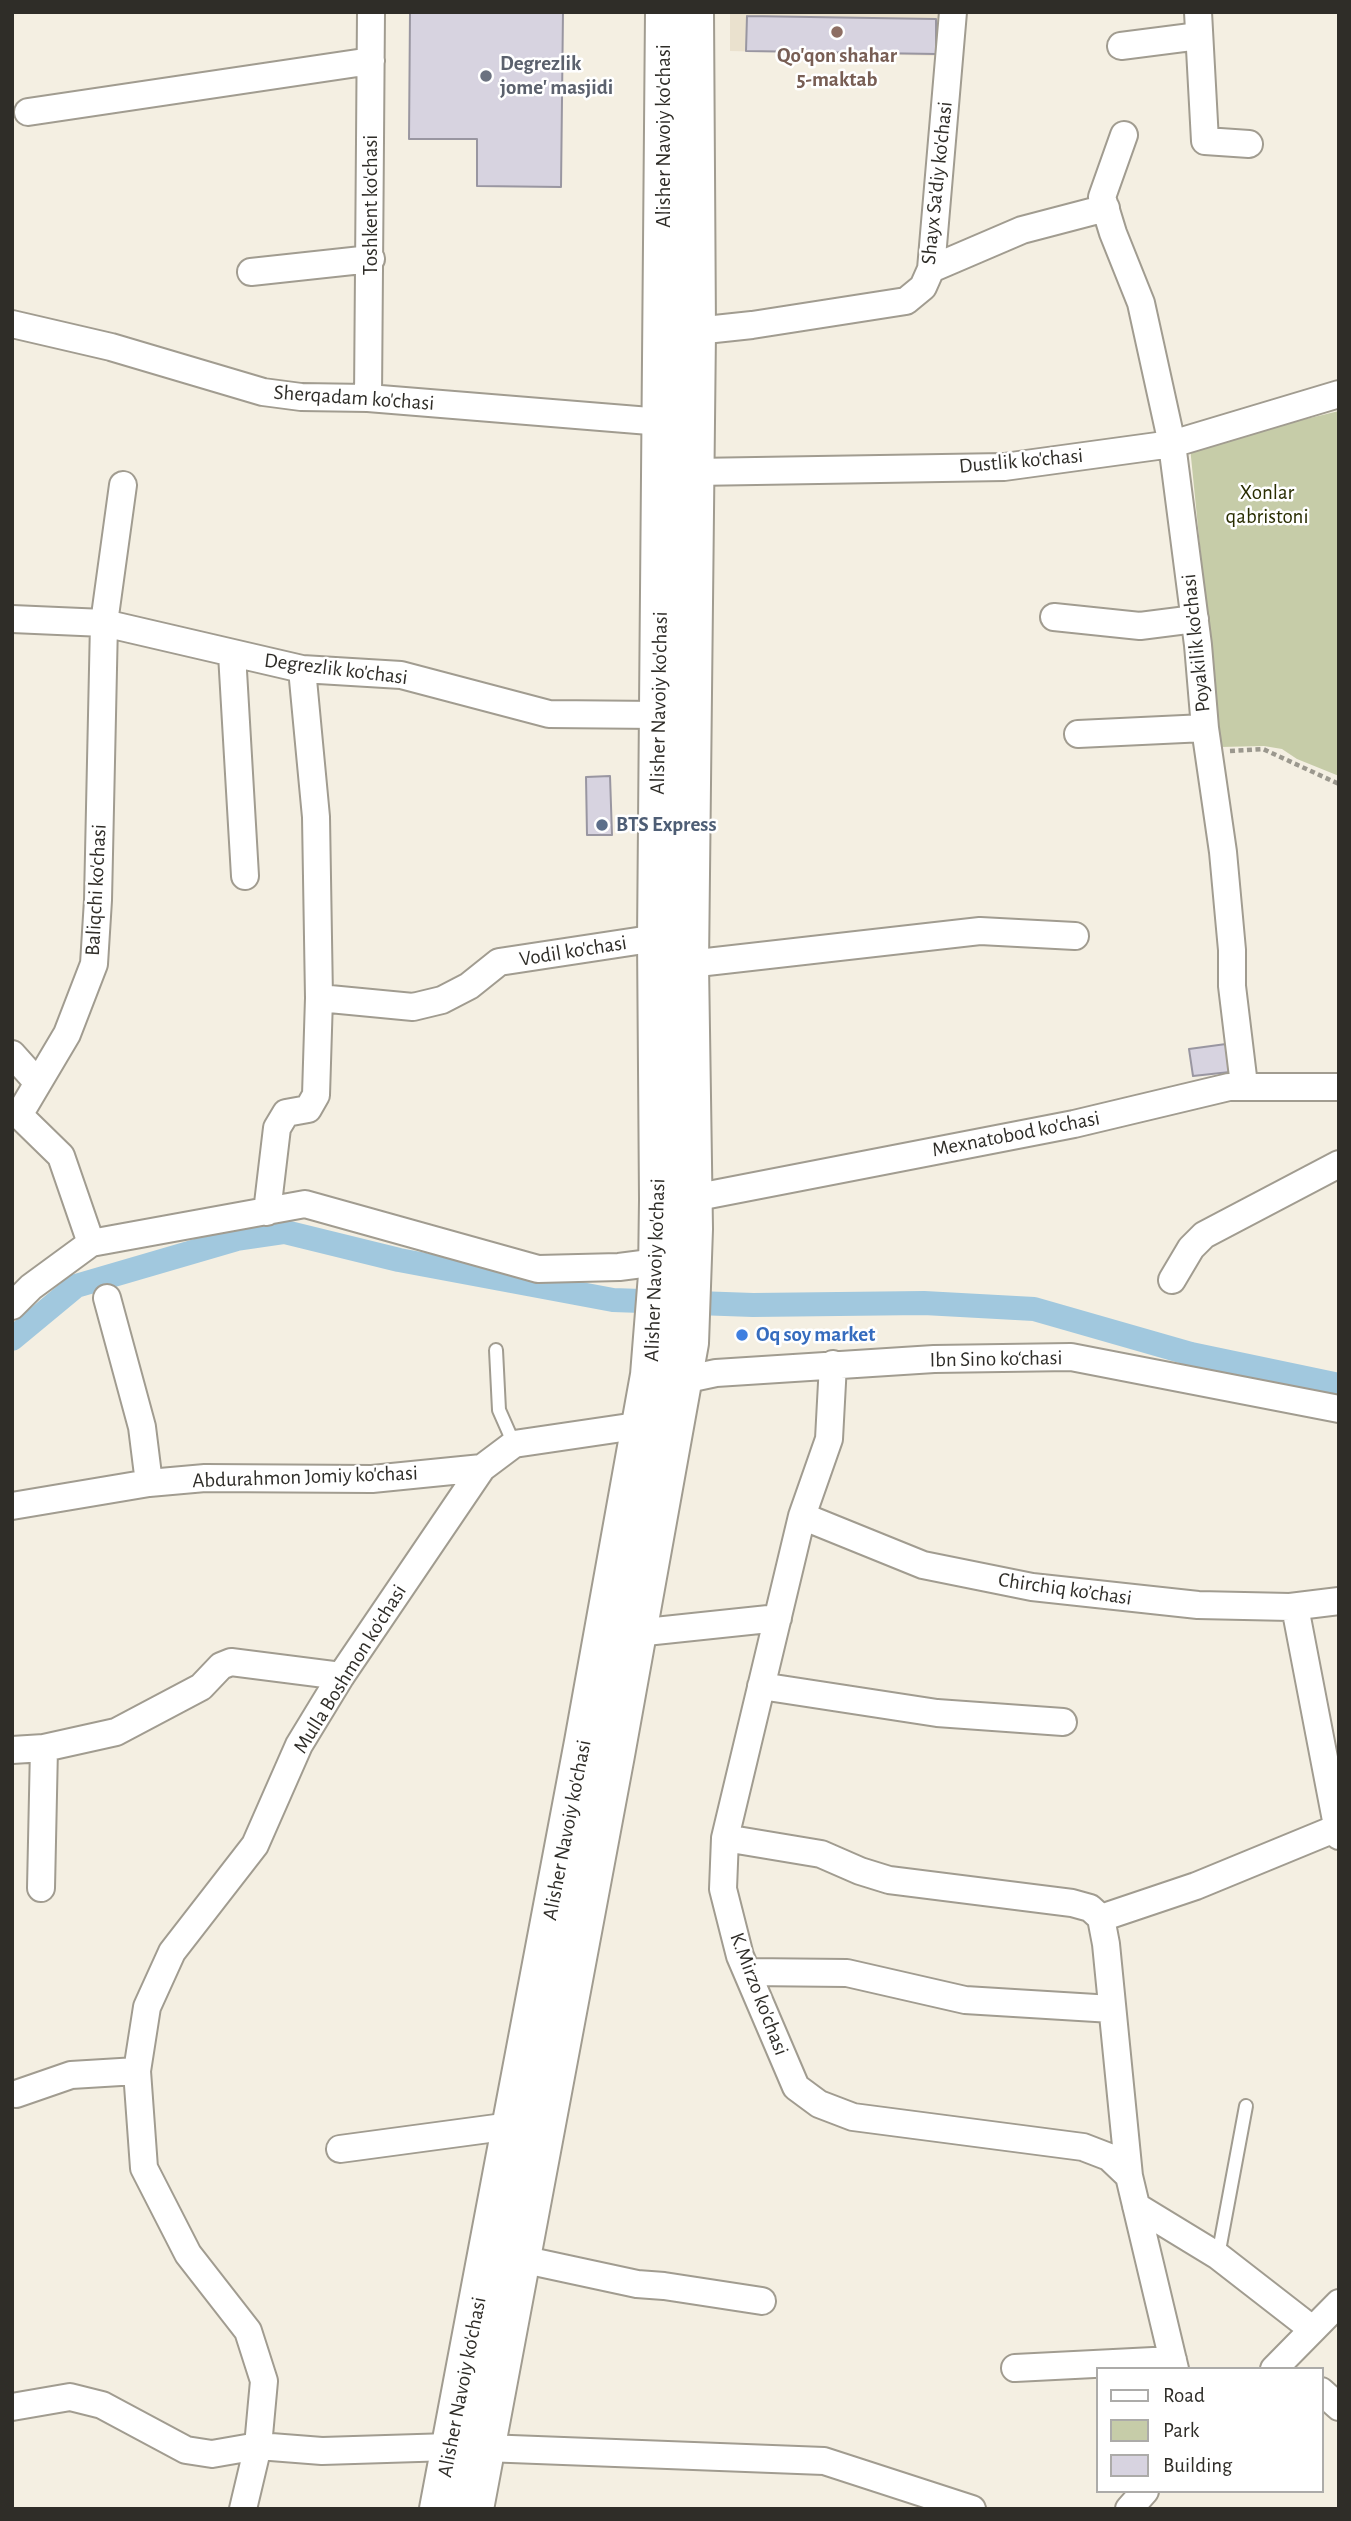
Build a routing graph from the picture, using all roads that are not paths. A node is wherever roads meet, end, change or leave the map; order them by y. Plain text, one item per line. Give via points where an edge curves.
1 (371, 12) edge
2 (665, 12) edge
3 (694, 12) edge
4 (953, 12) edge
5 (1199, 24) edge
6 (1121, 46) dead end
7 (371, 61) junction
8 (28, 112) dead end
9 (1124, 135) dead end
10 (1249, 144) dead end
11 (1106, 208) junction
12 (371, 258) junction
13 (931, 269) junction
14 (251, 272) dead end
15 (12, 324) edge
16 (696, 331) junction
17 (1339, 394) edge
18 (368, 398) junction
19 (662, 422) junction
20 (1172, 444) junction
21 (695, 472) junction
22 (123, 485) dead end
23 (1054, 617) dead end
24 (1195, 619) junction
25 (12, 620) edge
26 (104, 623) junction
27 (232, 654) junction
28 (302, 668) junction
29 (659, 715) junction
30 (1078, 734) dead end
31 (1207, 740) junction
32 (245, 876) dead end
33 (1075, 936) dead end
34 (657, 938) junction
35 (689, 964) junction
36 (319, 998) junction
37 (12, 1054) edge
38 (38, 1083) junction
39 (1244, 1085) junction
40 (1339, 1087) edge
41 (16, 1115) edge
42 (1339, 1164) edge
43 (693, 1198) junction
44 (267, 1212) junction
45 (91, 1243) junction
46 (669, 1272) junction
47 (1172, 1280) dead end
48 (21, 1282) edge
49 (107, 1298) dead end
50 (12, 1306) edge
51 (495, 1350) dead end
52 (669, 1359) junction
53 (833, 1364) junction
54 (1339, 1409) edge
55 (659, 1427) junction
56 (514, 1444) junction
57 (482, 1468) junction
58 (149, 1483) junction
59 (12, 1506) edge
60 (802, 1516) junction
61 (1339, 1601) edge
62 (1294, 1606) junction
63 (778, 1618) junction
64 (636, 1633) junction
65 (341, 1676) junction
66 (761, 1686) junction
67 (1063, 1722) dead end
68 (44, 1748) junction
69 (12, 1750) edge
70 (1338, 1832) edge
71 (725, 1838) junction
72 (41, 1888) dead end
73 (1101, 1919) junction
74 (747, 1972) junction
75 (1112, 2009) junction
76 (137, 2071) junction
77 (16, 2094) dead end
78 (1246, 2106) dead end
79 (511, 2126) junction
80 (340, 2149) dead end
81 (1129, 2176) junction
82 (1136, 2206) junction
83 (1219, 2256) junction
84 (520, 2259) junction
85 (762, 2301) dead end
86 (1339, 2303) edge
87 (1312, 2329) junction
88 (1174, 2364) edge
89 (1284, 2366) edge
90 (1015, 2368) dead end
91 (1323, 2393) edge
92 (12, 2407) edge
93 (1339, 2407) edge
94 (258, 2446) junction
95 (468, 2447) junction
96 (1143, 2493) edge
97 (243, 2509) edge
98 (439, 2509) edge
99 (474, 2509) edge
100 (972, 2509) edge
101 (1129, 2509) edge

1 - 7 street, Toshkent ko'chasi
2 - 19 main road, Alisher Navoiy ko'chasi
3 - 16 main road, Alisher Navoiy ko'chasi
4 - 13 street, Shayx Sa'diy ko'chasi
5 - 6 street
5 - 10 street via 1205,141
7 - 8 street
7 - 12 street, Toshkent ko'chasi
9 - 11 street via 1102,197
11 - 13 street via 1022,230
11 - 20 street, Poyakilik ko'chasi via 1141,303
12 - 14 street
12 - 18 street, Toshkent ko'chasi
13 - 16 street, Shayx Sa'diy ko'chasi via 923,287 906,300
15 - 18 street, Sherqadam ko'chasi via 111,347 263,392
16 - 21 main road, Alisher Navoiy ko'chasi
17 - 20 street, Dustlik ko'chasi
18 - 19 street, Sherqadam ko'chasi
19 - 29 main road, Alisher Navoiy ko'chasi
20 - 21 street, Dustlik ko'chasi via 1004,467
20 - 24 street, Poyakilik ko'chasi
21 - 35 main road, Alisher Navoiy ko'chasi
22 - 26 street, Baliqchi ko'chasi
23 - 24 street via 1140,626
24 - 31 street, Poyakilik ko'chasi
25 - 26 street, Degrezlik ko'chasi
26 - 27 street, Degrezlik ko'chasi
26 - 38 street, Baliqchi ko'chasi via 94,964 67,1034
27 - 28 street, Degrezlik ko'chasi
27 - 32 street
28 - 29 street, Degrezlik ko'chasi via 401,675 549,714
28 - 36 street via 316,817
29 - 34 main road, Alisher Navoiy ko'chasi
30 - 31 street
31 - 39 street, Poyakilik ko'chasi via 1223,852
33 - 35 street via 980,931
34 - 36 street, Vodil ko'chasi via 499,962 442,1000 413,1007
34 - 46 main road, Alisher Navoiy ko'chasi
35 - 43 main road, Alisher Navoiy ko'chasi
36 - 44 street via 316,1095 308,1109 286,1113 277,1128
37 - 38 street
38 - 41 street, Baliqchi ko'chasi
39 - 40 street, Mexnatobod ko'chasi
39 - 43 street, Mexnatobod ko'chasi via 1074,1124
41 - 45 street, Baliqchi ko'chasi via 61,1156
42 - 47 street via 1204,1235
43 - 46 main road, Alisher Navoiy ko'chasi
44 - 45 street
44 - 46 street via 305,1205 538,1269 619,1267
45 - 48 street
46 - 52 main road, Alisher Navoiy ko'chasi
48 - 50 street
49 - 58 street via 142,1427
51 - 56 lane via 499,1409
52 - 53 street, Ibn Sino ko‘chasi via 716,1373
52 - 55 main road, Alisher Navoiy ko'chasi
53 - 54 street, Ibn Sino ko‘chasi via 1071,1357
53 - 60 street, K.Mirzo ko'chasi via 829,1438
55 - 56 street
55 - 64 main road, Alisher Navoiy ko'chasi
55 - 79 main road, Alisher Navoiy ko'chasi
56 - 57 street
57 - 58 street, Abdurahmon Jomiy ko'chasi via 372,1479 205,1478
57 - 65 street, Mulla Boshmon ko'chasi
58 - 59 street, Abdurahmon Jomiy ko'chasi
60 - 62 street, Chirchiq ko’chasi via 923,1565 1032,1587 1198,1605
60 - 63 street, K.Mirzo ko'chasi
61 - 62 street, Chirchiq ko’chasi
62 - 70 street
63 - 64 street
63 - 66 street, K.Mirzo ko'chasi
64 - 84 main road, Alisher Navoiy ko'chasi
65 - 68 street via 231,1662 201,1686 116,1732
65 - 76 street, Mulla Boshmon ko'chasi via 299,1745 254,1845 172,1952 147,2007
66 - 67 street via 937,1713
66 - 71 street, K.Mirzo ko'chasi
68 - 69 street
68 - 72 street
70 - 73 street
71 - 73 street via 821,1854 889,1880 1072,1903 1090,1908
71 - 74 street, K.Mirzo ko'chasi via 723,1889
73 - 75 street
74 - 75 street via 847,1973 965,2000
74 - 81 street, K.Mirzo ko'chasi via 796,2087 819,2104 853,2117 1083,2147 1110,2157
75 - 81 street
76 - 77 street via 71,2075
76 - 94 street, Mulla Boshmon ko'chasi via 144,2168 188,2254 248,2331 264,2381
78 - 83 lane
79 - 80 street
79 - 95 main road, Alisher Navoiy ko'chasi
81 - 82 street
82 - 83 street
82 - 88 street
83 - 87 street
84 - 85 street via 637,2284
84 - 95 main road, Alisher Navoiy ko'chasi
86 - 87 street
87 - 89 street
88 - 90 street
91 - 93 street
92 - 94 street via 69,2397 102,2405 187,2450 212,2454
94 - 95 street via 322,2451
94 - 97 street, Mulla Boshmon ko'chasi
95 - 98 main road, Alisher Navoiy ko'chasi
95 - 99 main road, Alisher Navoiy ko'chasi
95 - 100 street via 824,2460
96 - 101 street

